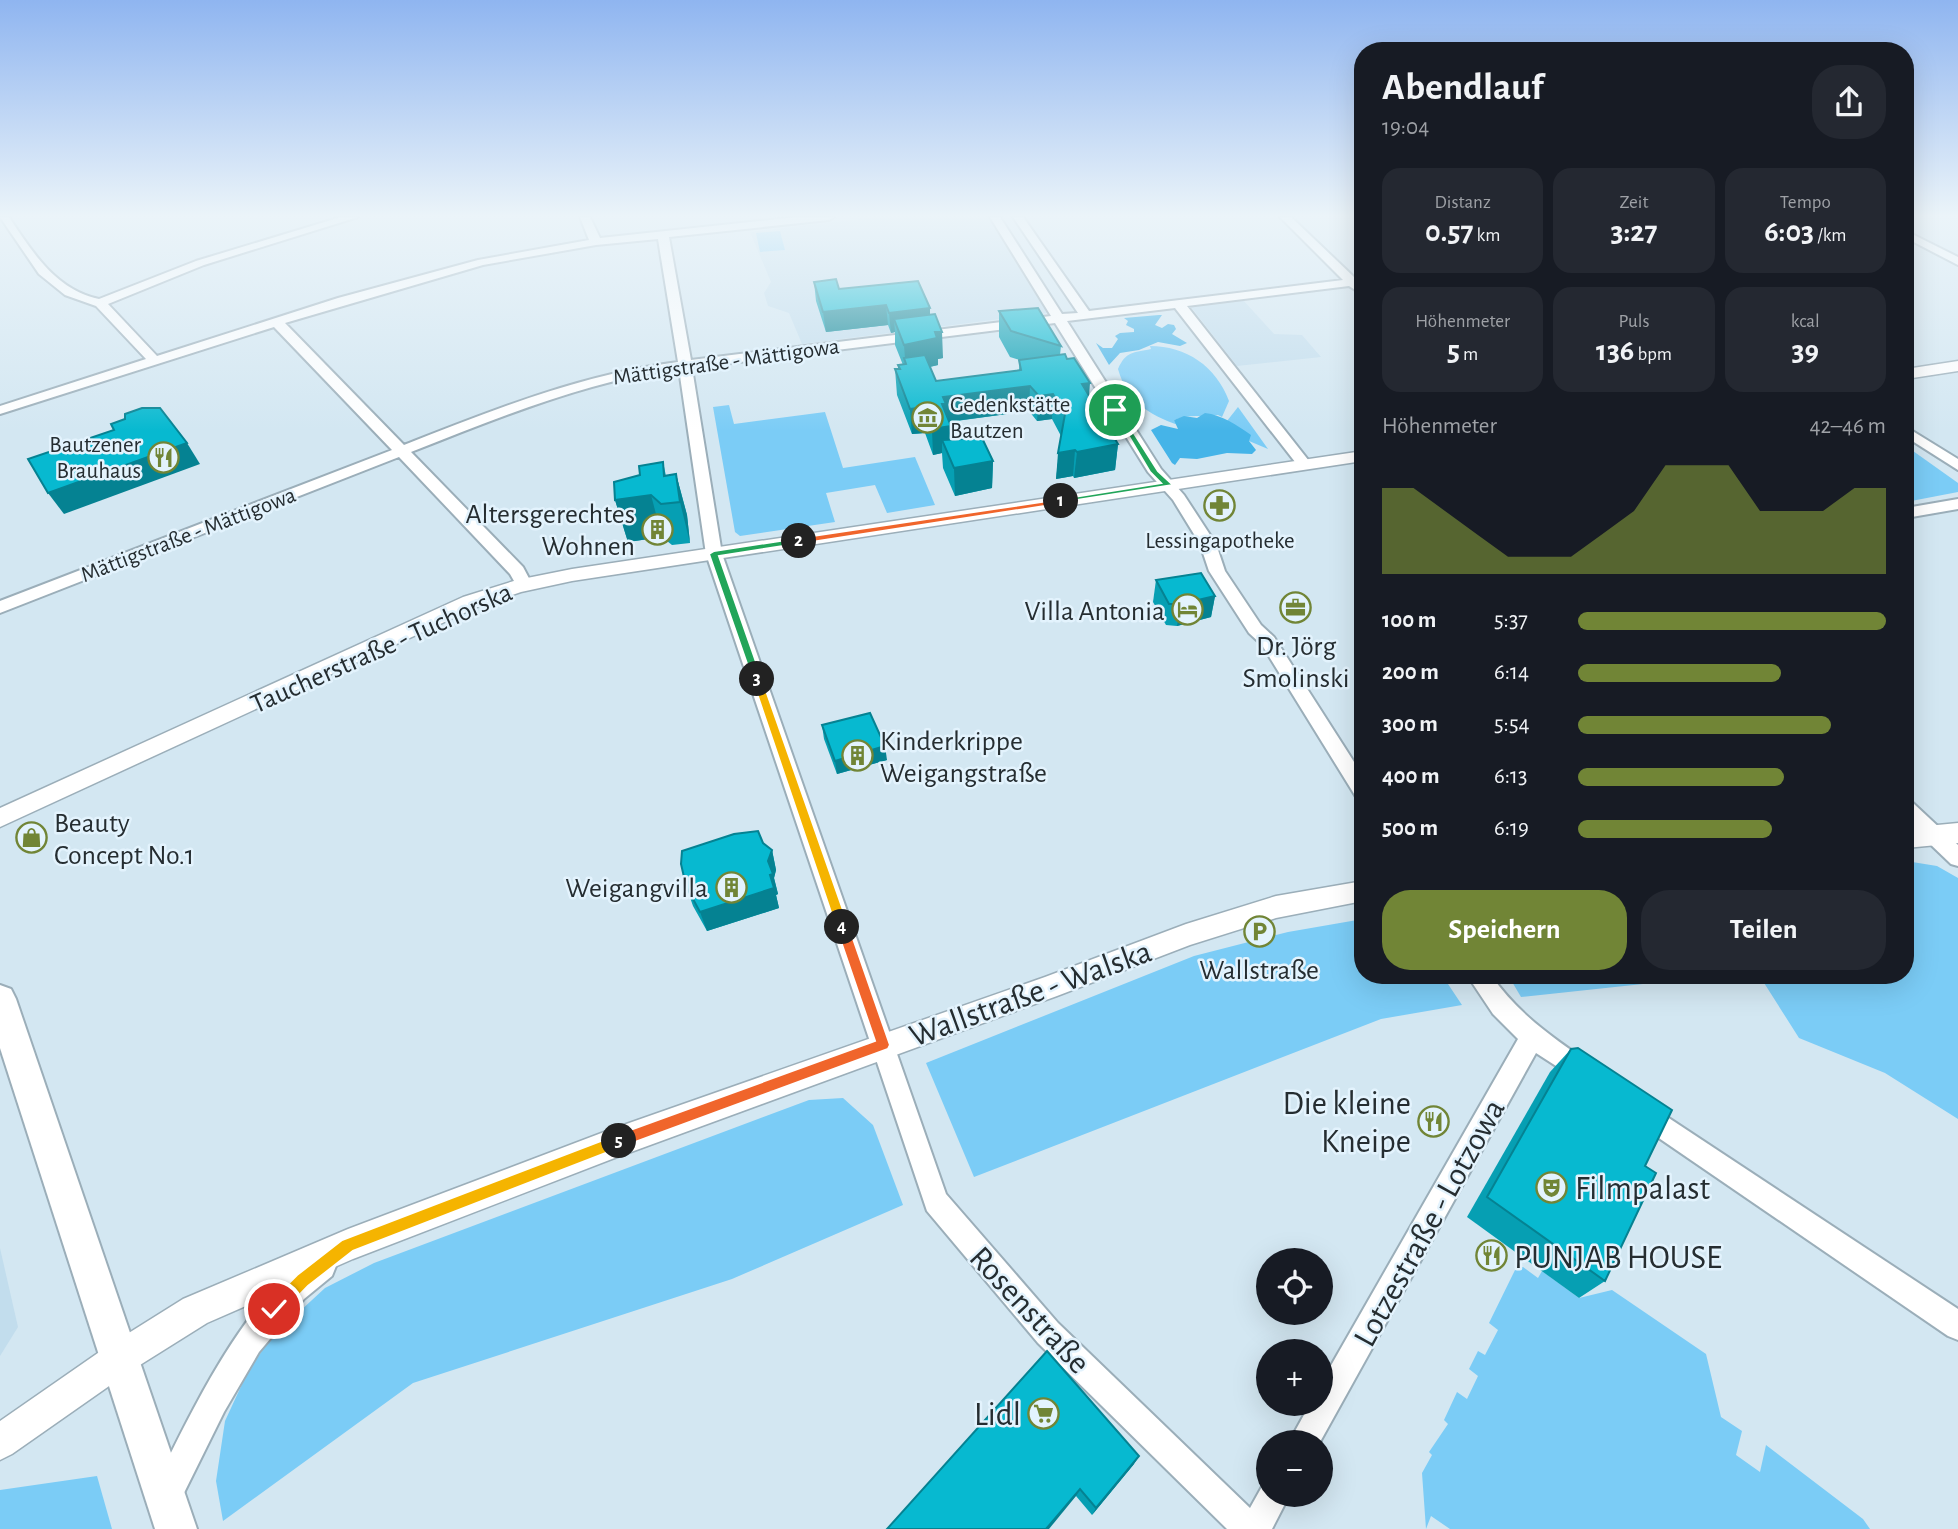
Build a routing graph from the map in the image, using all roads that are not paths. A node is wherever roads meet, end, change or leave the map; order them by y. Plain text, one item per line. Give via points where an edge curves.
1 (63, 288) edge
2 (137, 288) edge
3 (387, 288) edge
4 (671, 288) edge
5 (1040, 288) edge
6 (1067, 288) edge
7 (1297, 288) edge
8 (100, 303) junction
9 (1178, 303) junction
10 (1085, 314) junction
11 (1058, 318) junction
12 (276, 322) junction
13 (155, 361) junction
14 (683, 363) junction
15 (1958, 366) edge
16 (1914, 373) edge
17 (0, 410) edge
18 (1914, 436) edge
19 (400, 452) junction
20 (1354, 457) edge
21 (1304, 464) junction
22 (1958, 466) edge
23 (1168, 485) junction
24 (1958, 504) edge
25 (1914, 512) edge
26 (714, 554) junction
27 (524, 584) junction
28 (0, 607) edge
29 (1354, 778) edge
30 (1914, 817) edge
31 (0, 818) edge
32 (1958, 833) edge
33 (1932, 835) junction
34 (1914, 837) edge
35 (1958, 858) edge
36 (1354, 893) edge
37 (1484, 984) edge
38 (0, 999) edge
39 (1532, 1038) junction
40 (883, 1045) junction
41 (1601, 1084) edge
42 (1624, 1100) edge
43 (348, 1245) junction
44 (1958, 1326) edge
45 (120, 1357) junction
46 (1311, 1430) edge
47 (0, 1441) edge
48 (1268, 1507) edge
49 (171, 1513) edge
50 (1249, 1529) edge
51 (1255, 1529) edge

1 - 8 street via 87,302
2 - 8 street
3 - 12 street
4 - 14 street, Rosenstraße
5 - 11 street
6 - 10 street
7 - 9 street, Mättigstraße - Mättigowa
8 - 13 street
9 - 10 street, Mättigstraße - Mättigowa
9 - 21 street
10 - 11 street, Mättigstraße - Mättigowa
11 - 14 street, Mättigstraße - Mättigowa
11 - 23 street via 1155,472
12 - 13 street
12 - 19 street
13 - 17 street
14 - 19 street, Mättigstraße - Mättigowa via 563,390
14 - 26 street, Rosenstraße
15 - 16 street
18 - 22 street
19 - 27 street via 517,571
19 - 28 street, Mättigstraße - Mättigowa
20 - 21 street, Taucherstraße - Tuchorska
21 - 23 street, Taucherstraße - Tuchorska
23 - 26 street, Taucherstraße - Tuchorska
23 - 29 street via 1208,544 1217,571 1268,641
24 - 25 street
26 - 27 street, Taucherstraße - Tuchorska
26 - 40 street, Rosenstraße
27 - 31 street, Taucherstraße - Tuchorska via 470,602
30 - 33 street
32 - 33 street
33 - 34 street
33 - 35 street
36 - 40 street, Wallstraße - Walska via 1276,907 1186,935
37 - 39 street via 1501,1009
38 - 45 main road
39 - 41 street
39 - 46 street, Lotzestraße - Lotzowa
40 - 43 street, Wallstraße - Walska
40 - 50 street, Rosenstraße via 936,1202 1048,1333
42 - 44 street
43 - 45 street, Wallstraße - Walska via 195,1311
43 - 49 street, Wallstraße - Walska via 303,1280 257,1329 229,1370
45 - 47 street, Wallstraße - Walska
45 - 49 main road
48 - 51 street

